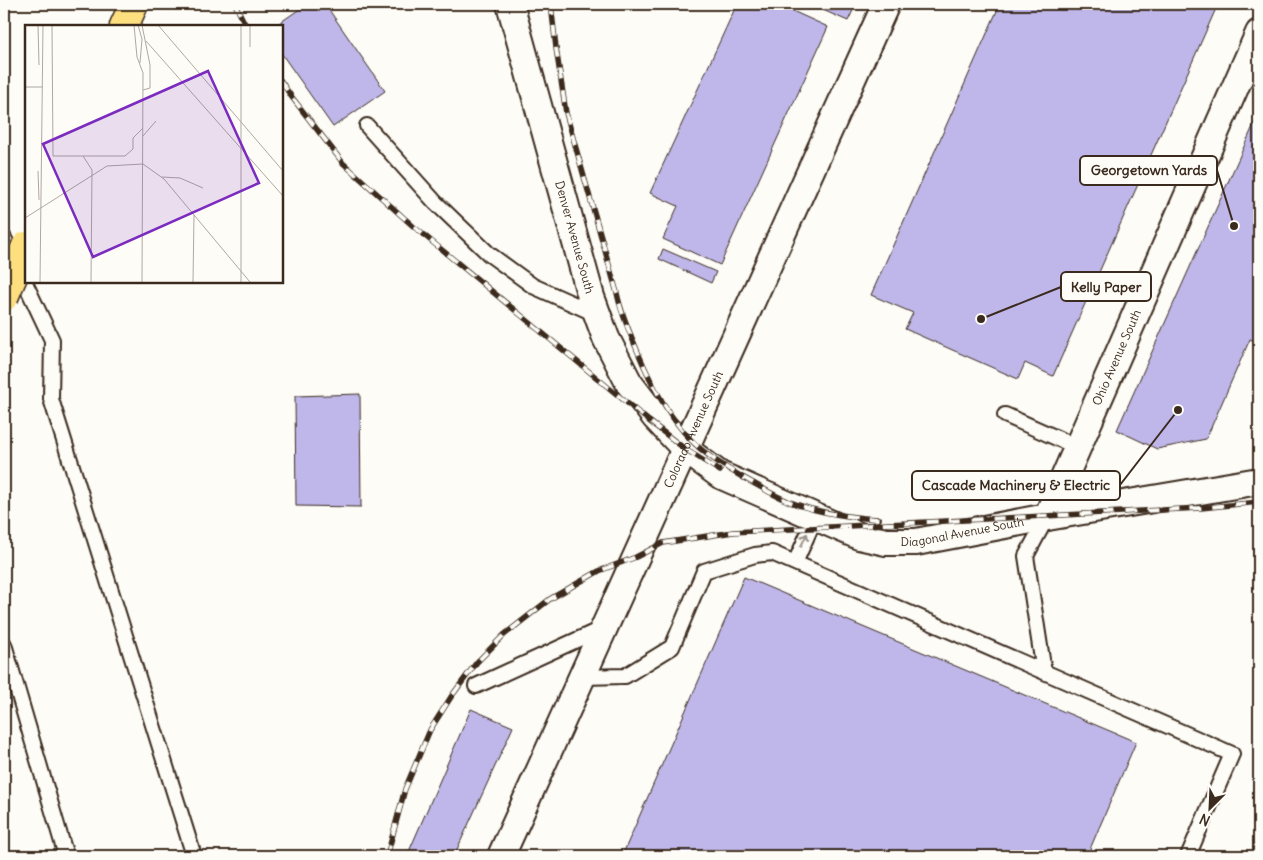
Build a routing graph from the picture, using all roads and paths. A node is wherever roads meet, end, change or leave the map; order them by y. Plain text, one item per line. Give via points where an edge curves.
1 (134, 4) edge
2 (510, 4) edge
3 (886, 4) edge
4 (124, 25) edge
5 (1259, 33) edge
6 (368, 126) dead end
7 (4, 238) edge
8 (25, 248) edge
9 (4, 297) edge
10 (597, 314) junction
11 (1005, 415) dead end
12 (1077, 447) junction
13 (685, 449) junction
14 (1259, 481) edge
15 (1047, 517) junction
16 (815, 518) junction
17 (795, 563) junction
18 (604, 628) junction
19 (4, 644) edge
20 (1044, 672) junction
21 (582, 677) junction
22 (476, 686) dead end
23 (66, 856) edge
24 (194, 856) edge
25 (501, 856) edge
26 (1188, 856) edge

1 - 4 main road
2 - 10 street, Denver Avenue South
3 - 13 street, Colorado Avenue South
5 - 12 street, Ohio Avenue South
6 - 10 lane via 435,202 490,254 533,286
7 - 24 lane via 52,340 51,399
8 - 9 main road, bridge
10 - 13 street, Denver Avenue South via 629,383
11 - 12 lane
12 - 15 street, Ohio Avenue South
13 - 16 street, Diagonal Avenue South via 720,475
13 - 18 street, Colorado Avenue South
14 - 15 street, Diagonal Avenue South
15 - 16 street, Diagonal Avenue South via 916,542 886,542 859,536
15 - 20 lane via 1026,556
17 -> 16 lane
17 - 20 lane
17 - 21 lane via 772,553 704,571 672,647 625,676
18 - 21 street, Colorado Avenue South
18 - 22 lane
19 - 23 lane
20 - 26 lane via 1232,754
21 - 25 street, Colorado Avenue South

